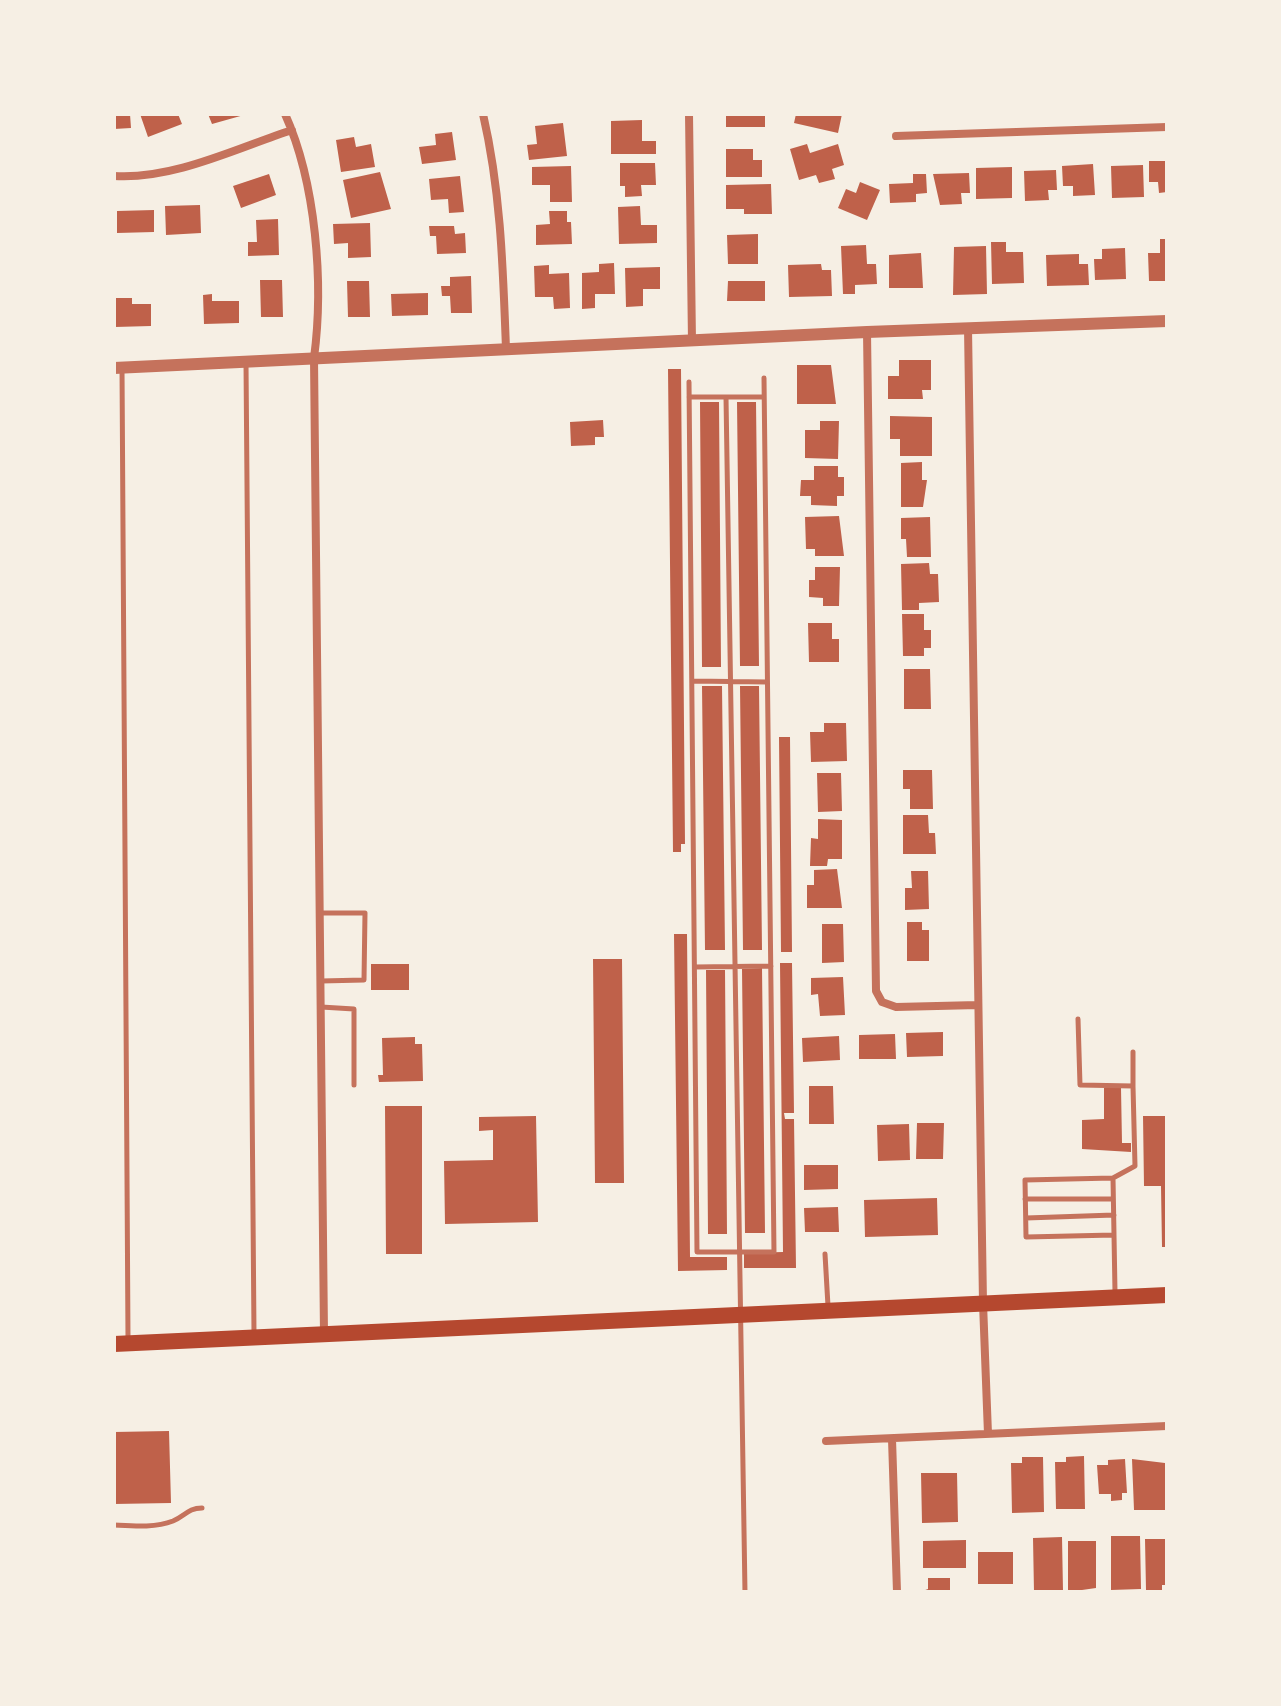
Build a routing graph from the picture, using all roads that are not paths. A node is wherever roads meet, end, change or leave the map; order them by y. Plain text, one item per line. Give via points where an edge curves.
1 (285, 114) edge
2 (483, 114) edge
3 (689, 114) edge
4 (1167, 127) edge
5 (292, 130) junction
6 (896, 136) dead end
7 (114, 176) edge
8 (1167, 321) edge
9 (968, 328) junction
10 (867, 332) junction
11 (692, 342) junction
12 (506, 349) junction
13 (314, 358) junction
14 (246, 362) junction
15 (118, 368) edge
16 (764, 378) dead end
17 (689, 382) dead end
18 (689, 397) junction
19 (726, 397) junction
20 (764, 397) junction
21 (692, 681) junction
22 (730, 681) junction
23 (767, 682) junction
24 (320, 913) junction
25 (733, 966) junction
26 (771, 966) junction
27 (695, 967) junction
28 (321, 981) junction
29 (978, 1005) junction
30 (321, 1007) junction
31 (1078, 1019) dead end
32 (1133, 1052) dead end
33 (354, 1085) dead end
34 (1133, 1086) junction
35 (1113, 1178) junction
36 (1025, 1199) junction
37 (1113, 1199) junction
38 (1114, 1215) junction
39 (1026, 1218) junction
40 (1114, 1235) junction
41 (737, 1252) junction
42 (825, 1254) dead end
43 (1167, 1295) edge
44 (1115, 1297) junction
45 (983, 1303) junction
46 (828, 1311) junction
47 (738, 1315) junction
48 (324, 1334) junction
49 (254, 1338) junction
50 (121, 1344) edge
51 (1167, 1426) edge
52 (988, 1434) junction
53 (892, 1439) junction
54 (826, 1441) dead end
55 (202, 1508) dead end
56 (114, 1525) edge
57 (745, 1592) edge
58 (897, 1592) edge

1 - 5 street
2 - 12 street via 502,225
3 - 11 street
4 - 6 street
5 - 7 street via 181,166 135,177
5 - 13 street via 310,194 318,330
8 - 9 street
9 - 10 street
9 - 29 street
10 - 11 street
10 - 29 street via 876,991 882,1002 896,1007
11 - 12 street
12 - 13 street
13 - 14 street
13 - 24 street
14 - 15 street
14 - 49 lane
15 - 50 lane
16 - 20 lane
17 - 18 lane
18 - 19 lane
18 - 21 lane
19 - 20 lane
19 - 22 lane
20 - 23 lane
21 - 22 lane
21 - 27 lane
22 - 23 lane
22 - 25 lane
23 - 26 lane
24 - 28 street
24 - 28 lane via 365,913 364,980
25 - 26 lane
25 - 27 lane
25 - 41 lane
26 - 41 lane via 774,1252
27 - 41 lane via 697,1252
28 - 30 street
29 - 45 street
30 - 33 lane via 354,1009
30 - 48 street
31 - 34 lane via 1080,1085
32 - 34 lane
34 - 35 lane via 1135,1166
35 - 36 lane via 1025,1180
35 - 37 lane
36 - 37 lane
36 - 39 lane
37 - 38 lane
38 - 39 lane
38 - 40 lane
39 - 40 lane via 1026,1237
40 - 44 lane
41 - 47 lane
42 - 46 lane
43 - 44 main road
44 - 45 main road
45 - 46 main road
45 - 52 street
46 - 47 main road
47 - 48 main road
47 - 57 lane
48 - 49 main road
49 - 50 main road
51 - 52 street
52 - 53 street
53 - 54 street
53 - 58 street
55 - 56 lane via 191,1508 174,1521

